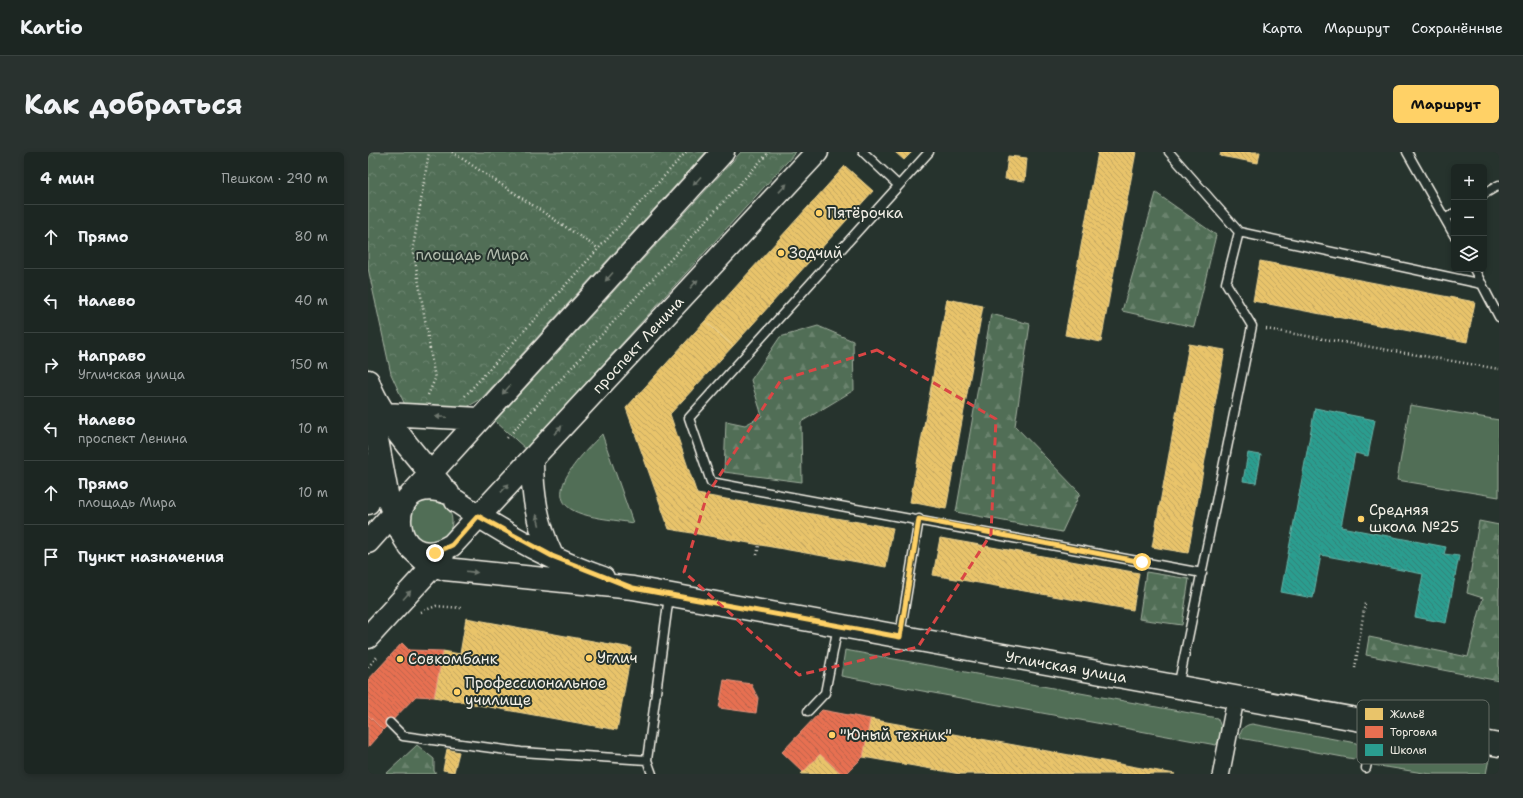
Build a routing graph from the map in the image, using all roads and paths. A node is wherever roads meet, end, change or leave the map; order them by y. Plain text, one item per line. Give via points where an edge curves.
1 (429, 152) edge
2 (452, 152) edge
3 (686, 152) edge
4 (723, 152) edge
5 (768, 152) edge
6 (817, 152) edge
7 (863, 152) edge
8 (929, 152) edge
9 (1169, 152) edge
10 (1406, 152) edge
11 (898, 185) junction
12 (1499, 185) edge
13 (1487, 192) edge
14 (1451, 215) edge
15 (1445, 219) junction
16 (1451, 230) edge
17 (1238, 232) junction
18 (599, 249) junction
19 (1476, 272) edge
20 (1482, 284) junction
21 (1499, 317) edge
22 (1252, 326) junction
23 (1499, 369) edge
24 (368, 380) edge
25 (368, 391) edge
26 (425, 400) dead end
27 (461, 401) dead end
28 (385, 414) junction
29 (480, 419) junction
30 (507, 438) dead end
31 (377, 442) junction
32 (532, 459) junction
33 (430, 473) junction
34 (452, 497) junction
35 (368, 503) edge
36 (368, 512) edge
37 (478, 516) junction
38 (401, 517) junction
39 (919, 519) junction
40 (368, 542) edge
41 (455, 542) junction
42 (759, 545) dead end
43 (757, 555) dead end
44 (552, 556) junction
45 (434, 565) junction
46 (1202, 573) junction
47 (633, 588) junction
48 (669, 596) junction
49 (1365, 603) dead end
50 (461, 608) dead end
51 (419, 614) dead end
52 (838, 625) junction
53 (900, 637) junction
54 (375, 644) edge
55 (368, 667) edge
56 (1355, 668) dead end
57 (1178, 687) junction
58 (1236, 697) junction
59 (808, 711) dead end
60 (1357, 719) edge
61 (390, 723) dead end
62 (1489, 743) edge
63 (1499, 745) edge
64 (647, 760) junction
65 (1367, 764) edge
66 (1366, 768) dead end
67 (652, 774) edge
68 (1221, 774) edge

1 - 26 path via 413,248 435,379
2 - 18 path
3 - 18 path
4 -> 29 main road
5 - 30 path
32 -> 6 main road, проспект Ленина
7 - 11 lane
8 - 11 lane
9 - 17 lane
10 - 15 lane
11 - 39 lane via 688,418 711,482
12 - 13 lane
14 - 15 lane
15 - 16 lane
17 - 20 lane
17 - 22 lane via 1226,283
18 - 27 path
19 - 20 lane
20 - 21 lane
22 - 23 path
22 - 46 lane
24 - 28 main road
25 - 31 main road
29 -> 28 main road
28 - 33 main road
29 - 33 main road
31 - 35 main road via 374,480
31 - 38 main road
37 -> 32 main road, проспект Ленина
44 -> 32 main road via 543,537 534,504
33 - 34 main road
33 - 38 main road
34 - 37 main road, Угличская улица
34 - 38 main road via 429,489 418,491
34 - 41 main road via 461,510 463,520
36 - 38 main road
37 - 41 main road, проспект Ленина
37 - 44 main road, Угличская улица
38 - 40 main road
38 - 41 main road via 425,553 435,553
38 - 45 main road, Угличская улица via 425,561
39 - 46 lane
39 - 53 lane
41 - 45 main road, проспект Ленина
42 - 43 path
44 - 47 main road, Угличская улица
45 -> 47 main road, Угличская улица via 446,569 489,574
54 -> 45 main road, проспект Ленина
46 - 57 lane
47 - 48 main road, Угличская улица
48 - 52 main road, Угличская улица
48 - 64 lane
49 - 56 path
50 - 51 path via 436,606
52 - 53 main road, Угличская улица
52 - 59 lane via 825,693
53 - 57 main road, Угличская улица
54 - 55 path
57 - 58 main road, Угличская улица
58 - 60 main road, Угличская улица
58 - 68 street
61 - 64 lane via 403,736 521,752
62 - 63 main road, Угличская улица
64 - 67 lane
65 - 66 lane

